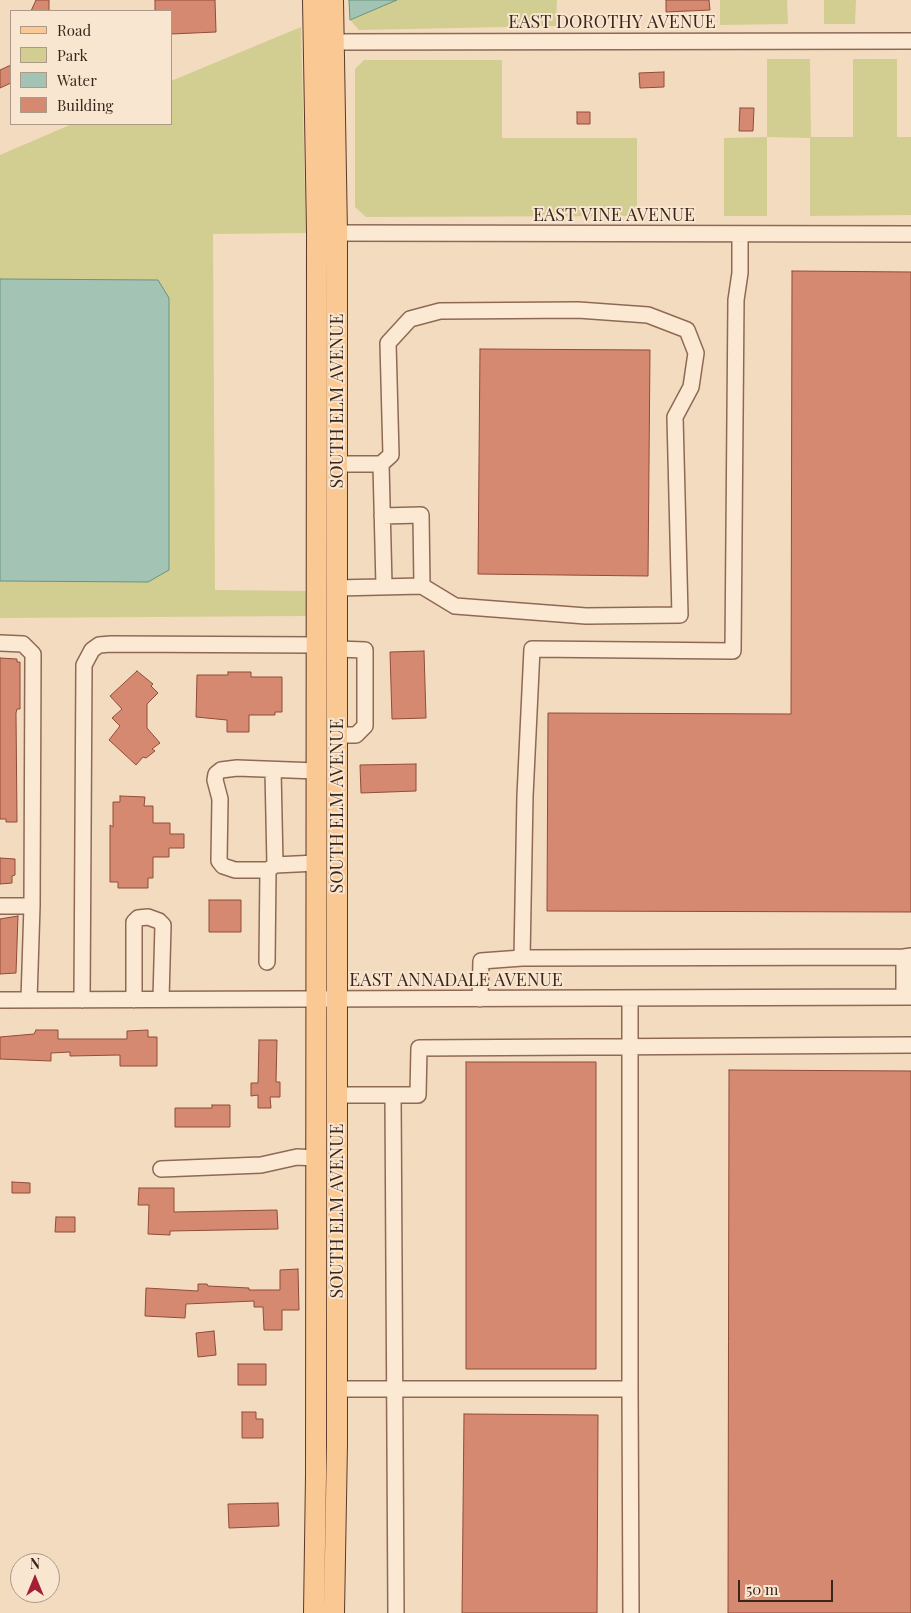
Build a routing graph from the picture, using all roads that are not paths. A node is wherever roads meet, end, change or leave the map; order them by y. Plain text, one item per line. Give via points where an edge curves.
1 (313, 0) edge
2 (333, 0) edge
3 (911, 41) edge
4 (313, 42) junction
5 (334, 42) junction
6 (317, 233) junction
7 (337, 233) junction
8 (740, 234) junction
9 (911, 234) edge
10 (337, 464) junction
11 (381, 464) junction
12 (382, 516) junction
13 (384, 586) junction
14 (422, 586) junction
15 (337, 588) junction
16 (0, 643) edge
17 (316, 645) junction
18 (337, 649) junction
19 (337, 735) junction
20 (273, 770) junction
21 (317, 772) junction
22 (317, 863) junction
23 (271, 867) junction
24 (0, 906) edge
25 (32, 906) junction
26 (908, 956) edge
27 (522, 958) junction
28 (267, 962) dead end
29 (908, 997) edge
30 (316, 998) junction
31 (337, 998) junction
32 (480, 999) junction
33 (630, 999) junction
34 (0, 1000) edge
35 (29, 1000) junction
36 (82, 1000) junction
37 (134, 1000) junction
38 (161, 1000) junction
39 (911, 1045) edge
40 (630, 1047) junction
41 (337, 1094) junction
42 (394, 1095) junction
43 (316, 1158) junction
44 (160, 1169) dead end
45 (337, 1389) junction
46 (396, 1389) junction
47 (630, 1389) junction
48 (314, 1613) edge
49 (334, 1613) edge
50 (396, 1613) edge
51 (631, 1613) edge

1 - 4 main road, SOUTH ELM AVENUE
2 - 5 main road, SOUTH ELM AVENUE
3 - 5 street, EAST DOROTHY AVENUE
4 - 5 street, EAST DOROTHY AVENUE
4 - 6 main road, SOUTH ELM AVENUE
5 - 7 main road, SOUTH ELM AVENUE
6 - 7 street, EAST VINE AVENUE
6 - 17 main road, SOUTH ELM AVENUE
7 - 8 street, EAST VINE AVENUE
7 - 10 main road, SOUTH ELM AVENUE
8 - 9 street, EAST VINE AVENUE
8 - 27 street via 736,300 733,651 532,648
10 - 11 street
10 - 15 main road, SOUTH ELM AVENUE
11 - 12 street
11 - 14 street via 391,455 388,343 410,319 440,311 578,310 648,315 687,330 696,353 691,387 675,417 680,615 586,616 456,606
12 - 13 street
12 - 14 street via 420,515
13 - 14 street
13 - 15 street
15 - 18 main road, SOUTH ELM AVENUE
16 - 25 street via 22,644 32,654
17 - 21 main road, SOUTH ELM AVENUE
17 - 36 street via 111,644 99,645 92,650 84,665
18 - 19 main road, SOUTH ELM AVENUE
18 - 19 street via 365,650 365,726 356,735
19 - 31 main road, SOUTH ELM AVENUE
20 - 21 street
20 - 23 street
20 - 23 street via 221,770 215,780 220,799 219,861 228,868
21 - 22 main road, SOUTH ELM AVENUE
22 - 23 street
22 - 30 main road, SOUTH ELM AVENUE
23 - 28 street
24 - 25 street
25 - 35 street
26 - 27 street
26 - 29 street
27 - 32 street via 481,961
29 - 33 street, EAST ANNADALE AVENUE
30 - 31 street, EAST ANNADALE AVENUE
30 - 38 street, EAST ANNADALE AVENUE
30 - 43 main road, SOUTH ELM AVENUE
31 - 32 street, EAST ANNADALE AVENUE
31 - 41 main road, SOUTH ELM AVENUE
32 - 33 street, EAST ANNADALE AVENUE
33 - 40 street
34 - 35 street, EAST ANNADALE AVENUE
35 - 36 street, EAST ANNADALE AVENUE
36 - 37 street, EAST ANNADALE AVENUE
37 - 38 street, EAST ANNADALE AVENUE
37 - 38 street via 134,922 138,918 148,918 159,921 163,926
39 - 40 street
40 - 42 street via 419,1048 418,1095
40 - 47 street
41 - 42 street
41 - 45 main road, SOUTH ELM AVENUE
42 - 46 street
43 - 44 street via 260,1165
43 - 48 main road, SOUTH ELM AVENUE
45 - 46 street
45 - 49 main road, SOUTH ELM AVENUE
46 - 47 street
46 - 50 street
47 - 51 street

